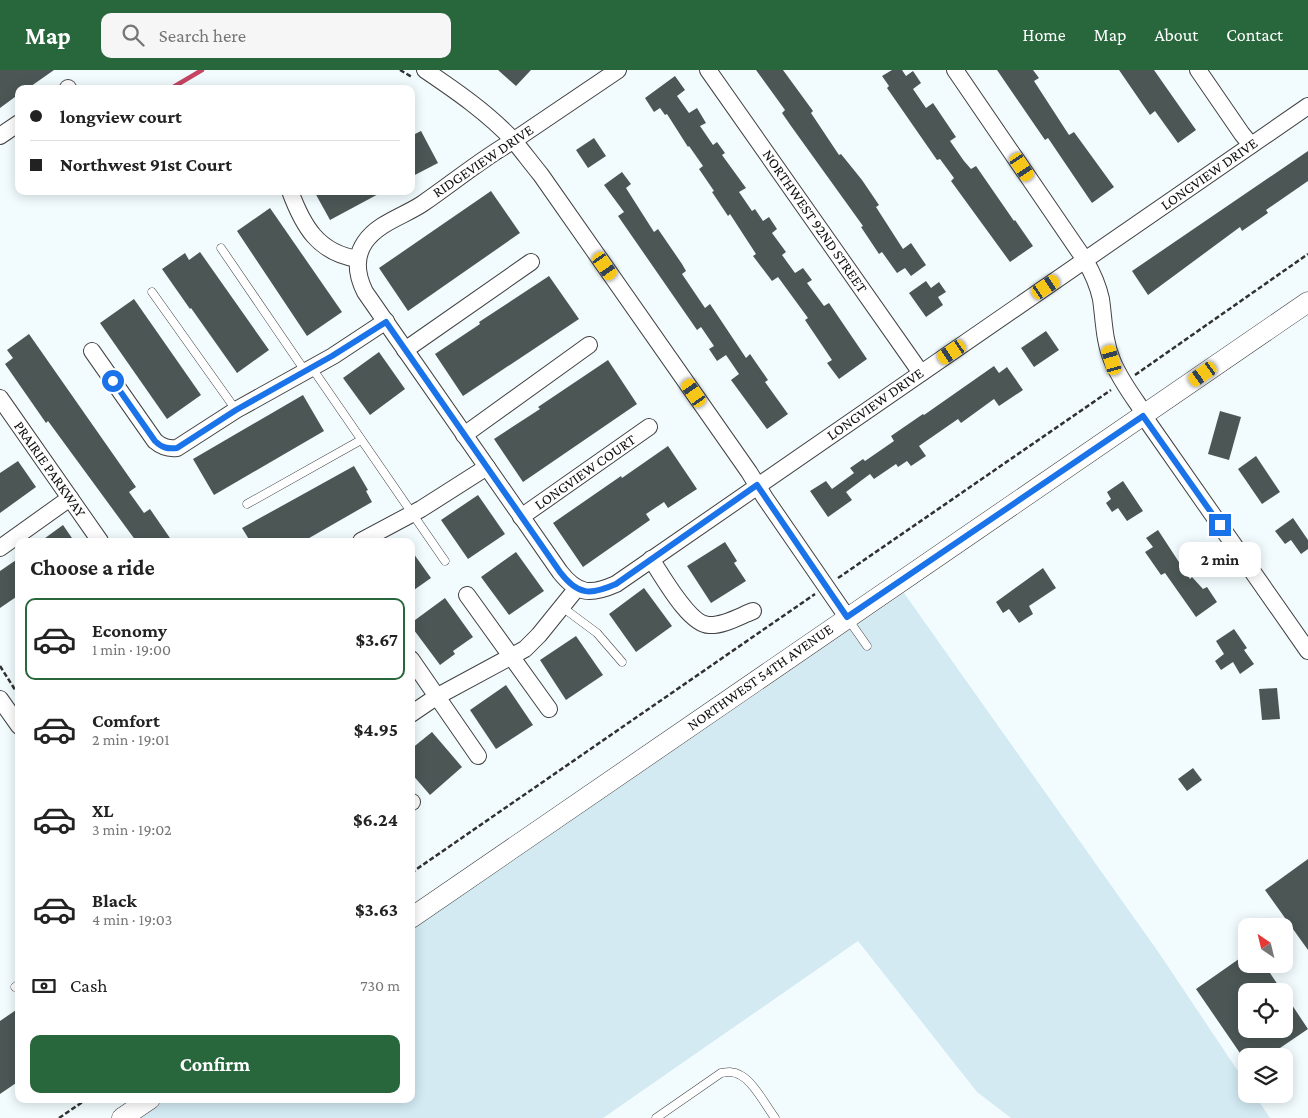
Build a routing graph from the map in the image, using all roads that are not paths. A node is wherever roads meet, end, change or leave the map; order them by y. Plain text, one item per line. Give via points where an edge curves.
1 (425, 70) edge
2 (618, 70) edge
3 (708, 70) edge
4 (955, 70) edge
5 (1198, 70) edge
6 (1308, 106) edge
7 (15, 126) edge
8 (0, 136) edge
9 (513, 141) junction
10 (1251, 145) junction
11 (292, 195) edge
12 (221, 248) dead end
13 (358, 259) junction
14 (1085, 260) junction
15 (531, 262) dead end
16 (152, 292) dead end
17 (1308, 302) edge
18 (386, 322) junction
19 (589, 345) dead end
20 (405, 350) junction
21 (92, 351) dead end
22 (308, 370) junction
23 (921, 373) junction
24 (0, 398) edge
25 (236, 410) junction
26 (1143, 416) junction
27 (649, 427) dead end
28 (464, 435) junction
29 (361, 440) junction
30 (487, 467) junction
31 (757, 485) junction
32 (70, 498) junction
33 (247, 504) dead end
34 (412, 513) junction
35 (521, 517) junction
36 (98, 538) edge
37 (366, 538) edge
38 (0, 548) edge
39 (651, 559) junction
40 (445, 561) dead end
41 (577, 588) junction
42 (467, 595) dead end
43 (562, 607) junction
44 (753, 611) dead end
45 (847, 617) junction
46 (867, 646) dead end
47 (1308, 651) edge
48 (512, 656) junction
49 (622, 662) dead end
50 (415, 665) edge
51 (436, 697) junction
52 (0, 699) edge
53 (549, 709) dead end
54 (415, 711) edge
55 (15, 720) edge
56 (478, 756) dead end
57 (415, 915) edge
58 (144, 1103) edge
59 (122, 1118) edge
60 (656, 1118) edge
61 (774, 1118) edge

1 - 9 street via 455,90
2 - 9 street, RIDGEVIEW DRIVE
3 - 23 street, NORTHWEST 92ND STREET
4 - 14 street
5 - 10 street
6 - 10 street, LONGVIEW DRIVE
7 - 8 street
9 - 13 street, RIDGEVIEW DRIVE via 372,234 364,243
9 - 31 street via 550,187
10 - 14 street, LONGVIEW DRIVE
11 - 13 street via 307,227 320,244 333,252
12 - 22 lane
13 - 18 street, LONGVIEW COURT via 360,281
14 - 23 street, LONGVIEW DRIVE
14 - 26 street via 1100,297 1112,360
15 - 20 street
16 - 25 lane
17 - 26 street, NORTHWEST 54TH AVENUE
18 - 20 street, LONGVIEW COURT
18 - 22 street
19 - 28 street
20 - 28 street, LONGVIEW COURT
21 - 25 street via 160,446 177,448
22 - 25 street
22 - 29 lane
23 - 31 street, LONGVIEW DRIVE
24 - 32 street, PRAIRIE PARKWAY
26 - 45 street, NORTHWEST 54TH AVENUE
26 - 47 street
27 - 35 street, LONGVIEW COURT
28 - 30 street, LONGVIEW COURT
29 - 33 lane
29 - 34 lane
30 - 34 street
30 - 35 street, LONGVIEW COURT
31 - 39 street, LONGVIEW DRIVE
31 - 45 street
32 - 36 street, PRAIRIE PARKWAY
32 - 38 street
34 - 37 street
34 - 40 lane
35 - 41 street, LONGVIEW COURT via 563,577
39 - 41 street, LONGVIEW DRIVE via 599,592
39 - 44 street via 689,613 704,625 723,623
41 - 43 street
42 - 48 street
43 - 48 street via 539,636
43 - 49 lane via 597,633
45 - 46 lane
45 - 57 street, NORTHWEST 54TH AVENUE
48 - 51 street
48 - 53 street
50 - 51 street
51 - 54 street
51 - 56 street
52 - 55 street
58 - 59 street
60 - 61 lane via 721,1073 732,1072 749,1082

